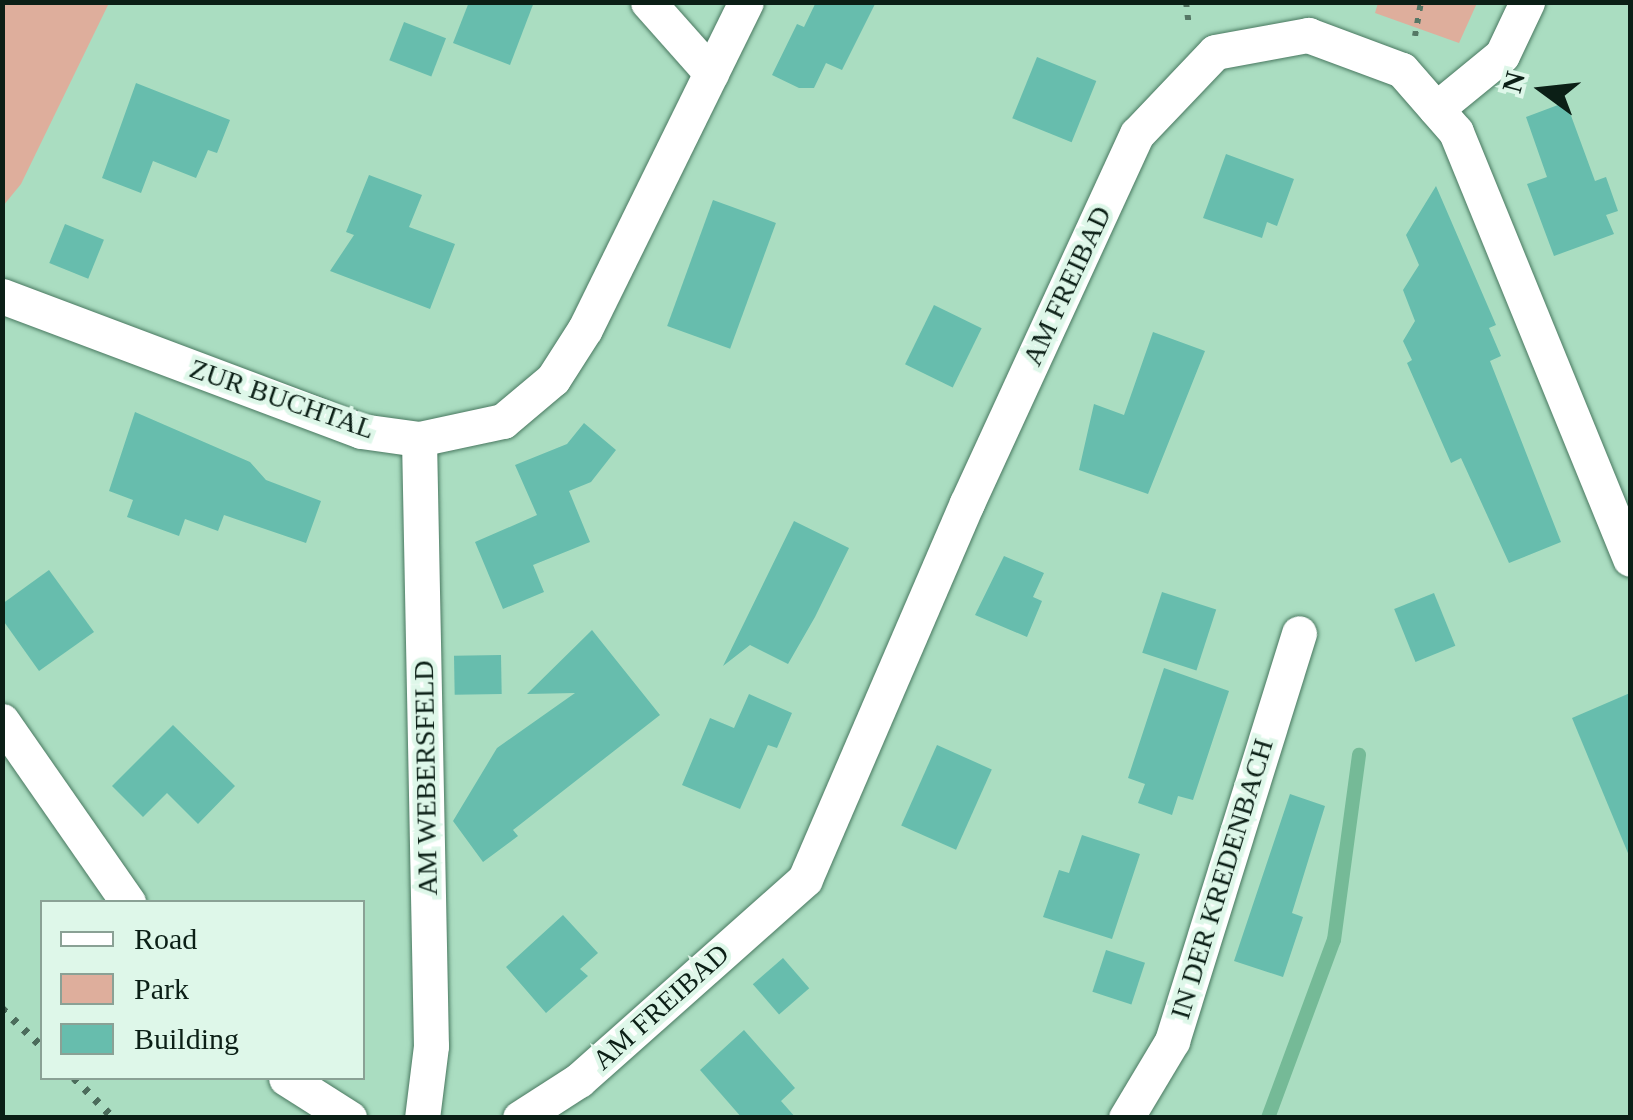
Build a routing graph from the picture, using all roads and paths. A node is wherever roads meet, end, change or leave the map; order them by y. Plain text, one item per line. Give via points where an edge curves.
1 (648, 2) edge
2 (746, 2) edge
3 (1527, 2) edge
4 (711, 73) junction
5 (1436, 109) junction
6 (2, 296) edge
7 (419, 439) junction
8 (1630, 560) edge
9 (1299, 633) dead end
10 (2, 720) edge
11 (127, 900) edge
12 (289, 1080) edge
13 (349, 1118) edge
14 (422, 1118) edge
15 (520, 1118) edge
16 (600, 1118) edge
17 (622, 1118) edge
18 (1126, 1118) edge

1 - 4 street
2 - 4 street, ZUR BUCHTAL
3 - 5 street via 1502,55
4 - 7 street, ZUR BUCHTAL via 585,329 553,379 502,421
5 - 8 street, AM FREIBAD via 1456,132
5 - 15 street, AM FREIBAD via 1402,70 1308,35 1215,52 1137,134 804,879 579,1080
6 - 7 street, ZUR BUCHTAL via 360,431
7 - 14 street, AM WEBERSFELD via 431,1046
9 - 18 street, IN DER KREDENBACH via 1172,1041
10 - 11 street
12 - 13 street
16 - 17 path

